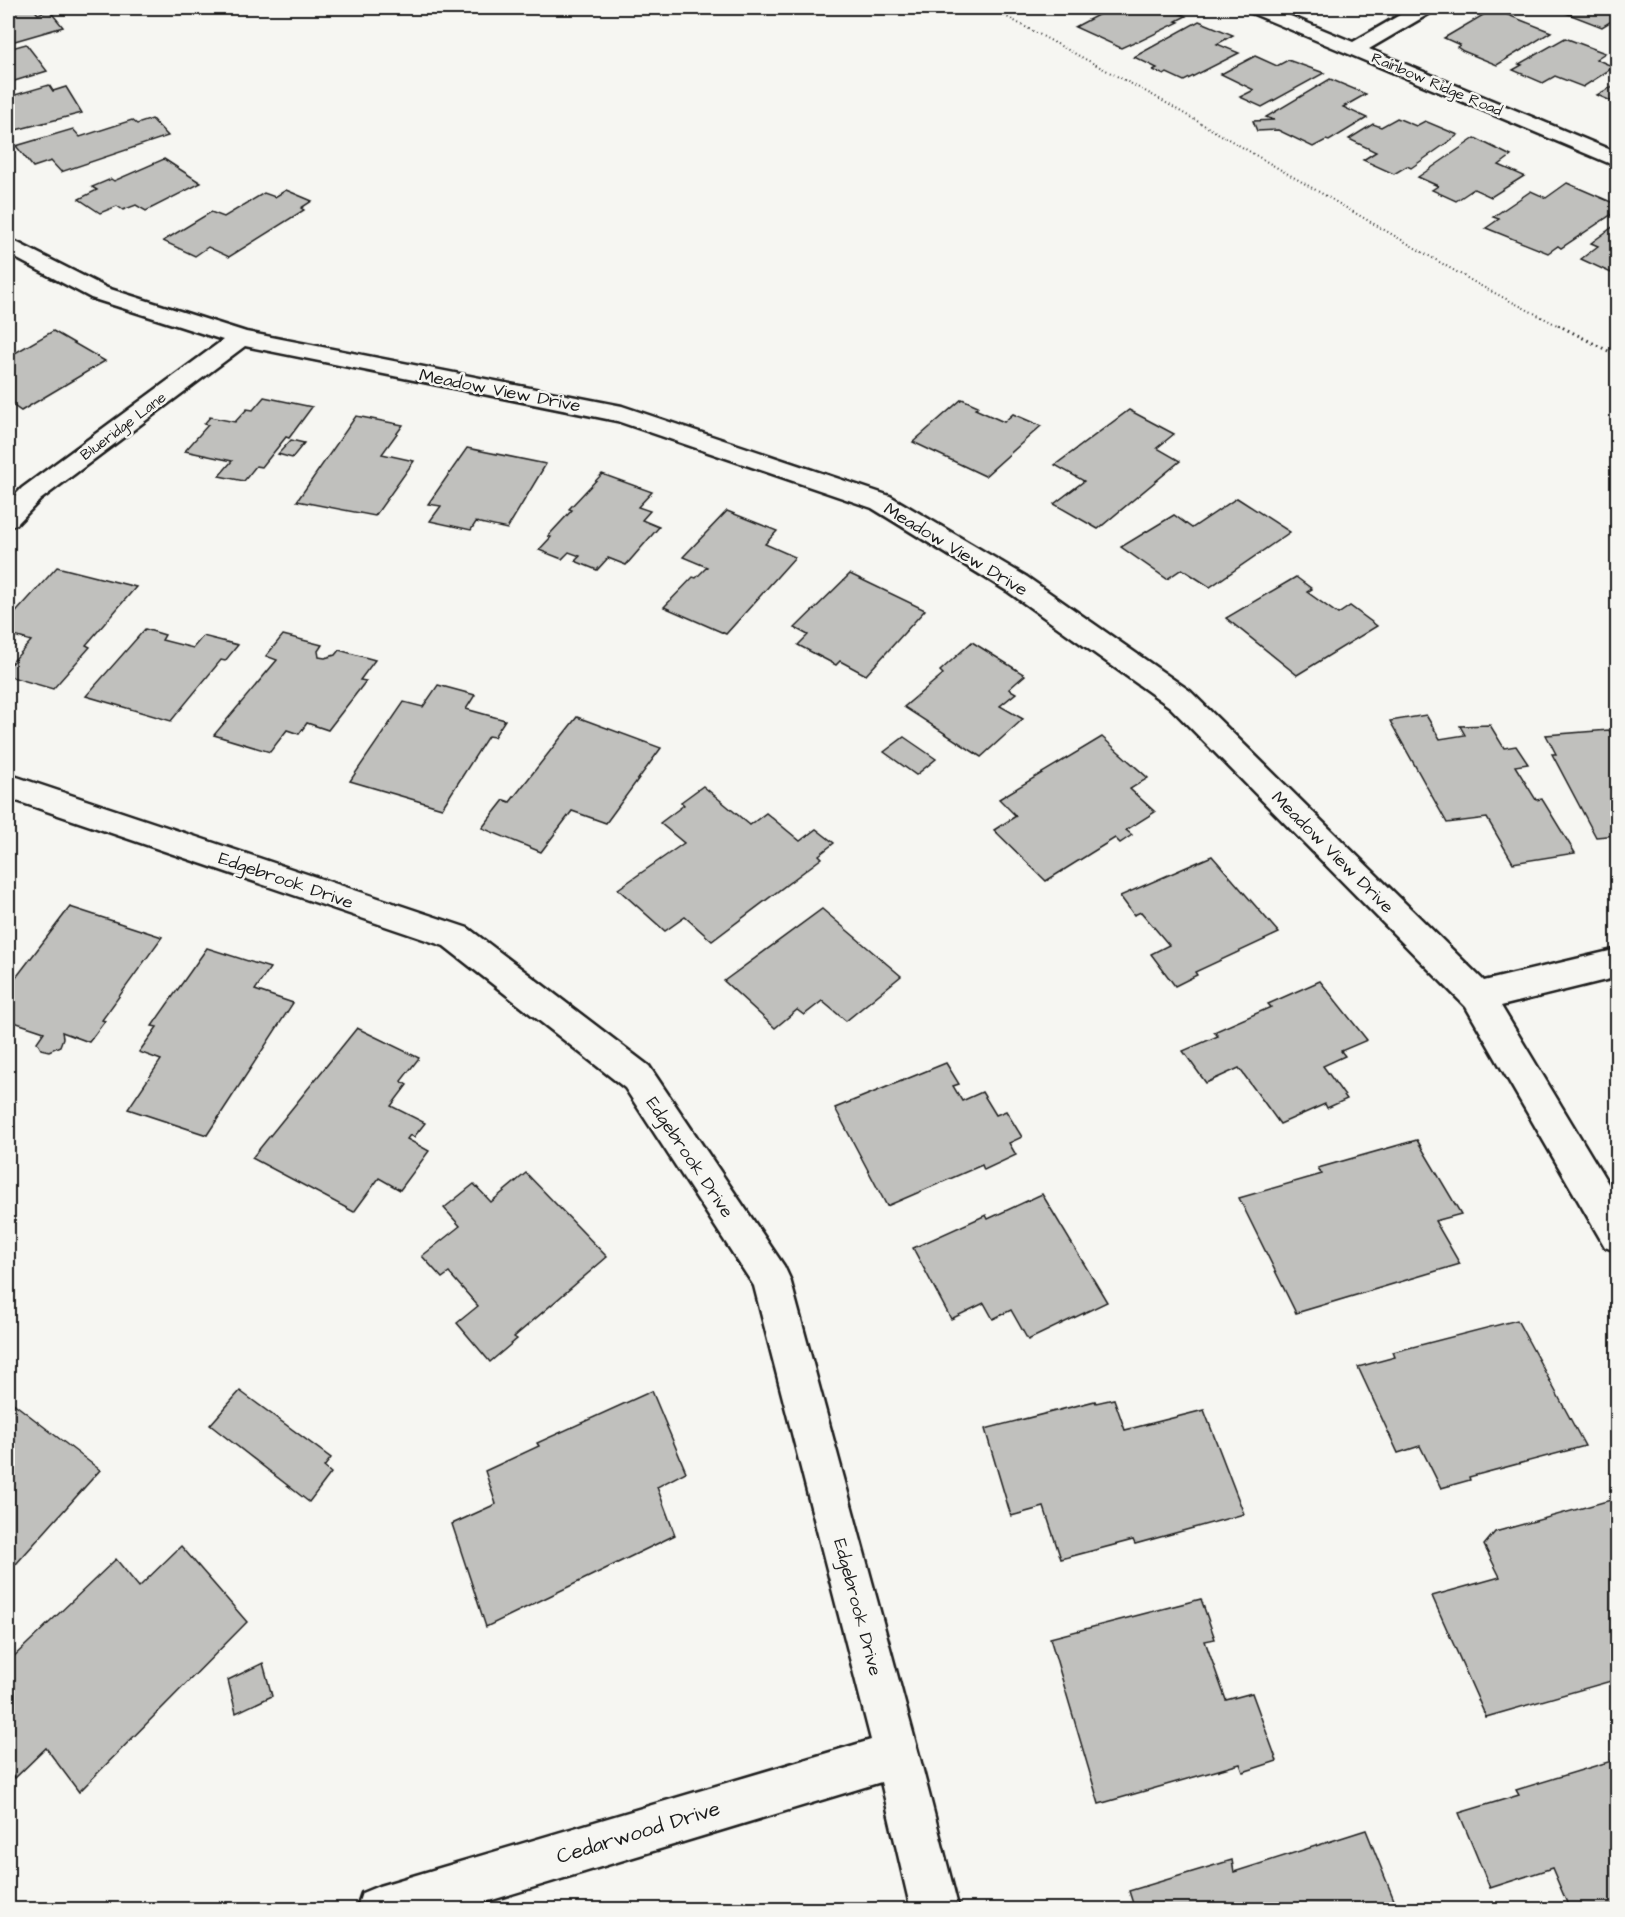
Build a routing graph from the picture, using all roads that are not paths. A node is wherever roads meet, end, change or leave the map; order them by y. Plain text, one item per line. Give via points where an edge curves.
1 (1256, 8) edge
2 (1425, 8) edge
3 (1354, 49) junction
4 (1617, 161) edge
5 (8, 245) edge
6 (241, 338) junction
7 (8, 518) edge
8 (8, 786) edge
9 (1617, 963) edge
10 (1478, 997) junction
11 (1617, 1235) edge
12 (897, 1755) junction
13 (379, 1910) edge
14 (934, 1910) edge

1 - 3 street, Rainbow Ridge Road
2 - 3 street
3 - 4 street, Rainbow Ridge Road
5 - 6 street, Meadow View Drive via 99,293
6 - 7 street, Blueridge Lane via 31,494
6 - 10 street, Meadow View Drive via 622,414 881,502 1017,584 1180,699
8 - 12 street, Edgebrook Drive via 456,936 637,1077 771,1279
9 - 10 street
10 - 11 street, Meadow View Drive
12 - 13 street, Cedarwood Drive
12 - 14 street, Edgebrook Drive

